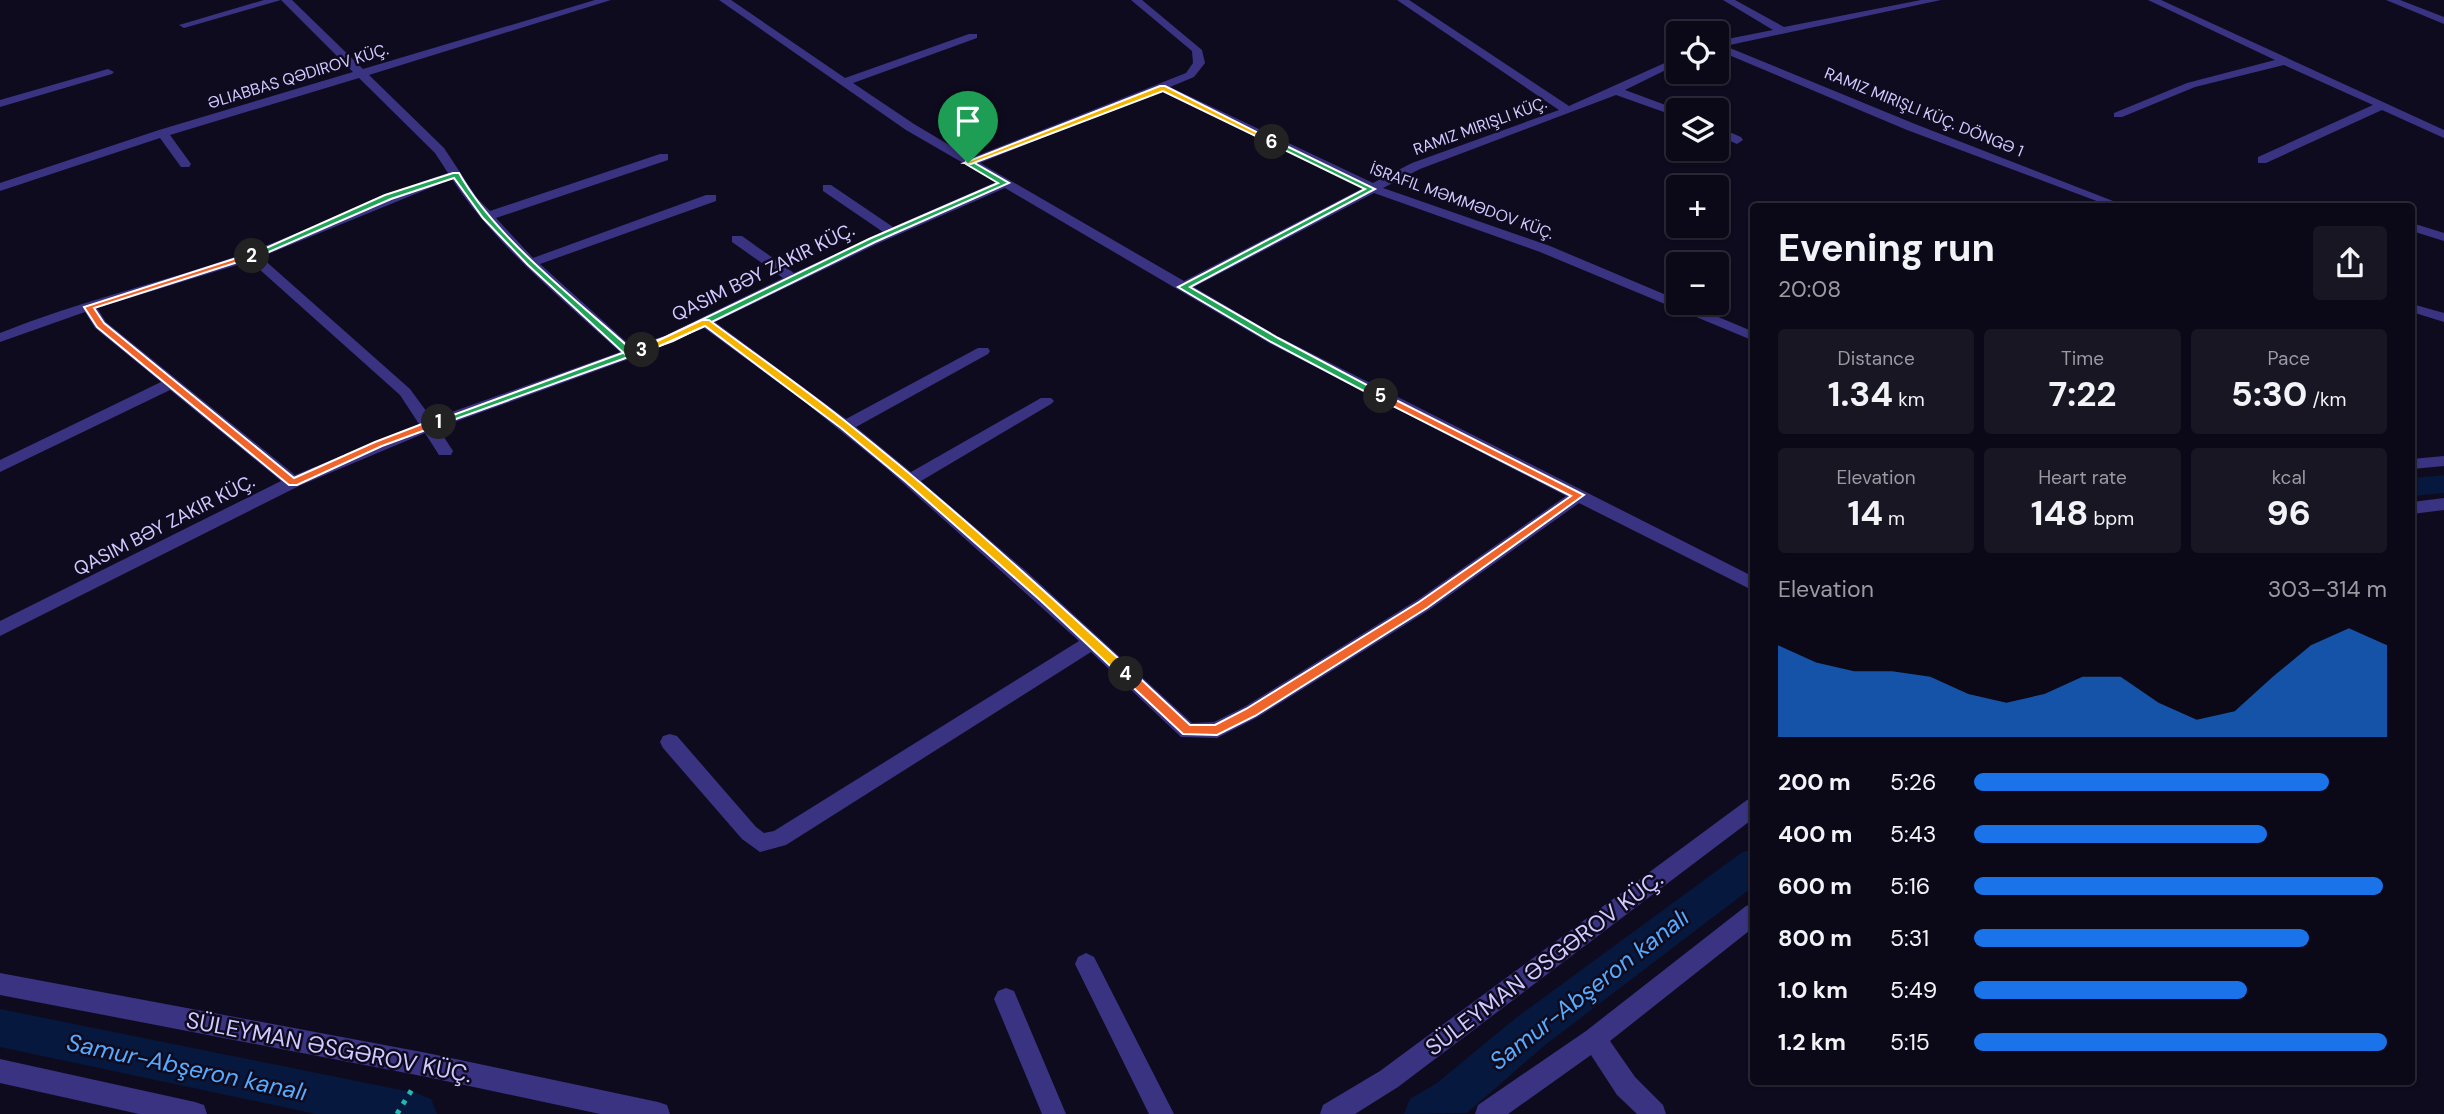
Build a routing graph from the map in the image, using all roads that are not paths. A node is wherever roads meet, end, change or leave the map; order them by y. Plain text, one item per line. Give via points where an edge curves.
1 (276, 0) edge
2 (286, 0) edge
3 (606, 0) edge
4 (724, 0) edge
5 (1136, 0) edge
6 (1402, 0) edge
7 (1728, 0) edge
8 (1936, 0) edge
9 (2153, 0) edge
10 (2391, 0) edge
11 (2444, 21) edge
12 (184, 24) dead end
13 (1781, 30) junction
14 (973, 36) dead end
15 (1729, 42) edge
16 (1729, 50) edge
17 (2285, 61) junction
18 (1666, 66) edge
19 (108, 72) dead end
20 (361, 73) junction
21 (844, 82) junction
22 (1163, 88) junction
23 (1617, 91) junction
24 (0, 104) edge
25 (2381, 106) junction
26 (1666, 109) edge
27 (1568, 111) junction
28 (2118, 115) dead end
29 (163, 133) junction
30 (2444, 134) edge
31 (1729, 136) edge
32 (1737, 140) dead end
33 (664, 157) dead end
34 (2262, 160) dead end
35 (968, 163) junction
36 (185, 164) dead end
37 (456, 174) junction
38 (1005, 183) junction
39 (0, 187) edge
40 (827, 188) dead end
41 (1371, 189) junction
42 (711, 198) dead end
43 (2112, 203) edge
44 (486, 216) junction
45 (2415, 228) edge
46 (892, 232) junction
47 (2444, 237) edge
48 (737, 239) dead end
49 (251, 256) junction
50 (531, 263) junction
51 (793, 279) junction
52 (1183, 287) junction
53 (89, 307) junction
54 (2415, 309) edge
55 (0, 318) edge
56 (2444, 318) edge
57 (705, 322) junction
58 (1750, 335) edge
59 (5, 336) edge
60 (983, 351) dead end
61 (632, 355) junction
62 (172, 383) junction
63 (1046, 401) dead end
64 (429, 425) junction
65 (845, 426) junction
66 (445, 452) dead end
67 (2444, 461) edge
68 (2415, 464) edge
69 (0, 467) edge
70 (910, 480) junction
71 (293, 482) junction
72 (1579, 495) junction
73 (2444, 504) edge
74 (2415, 508) edge
75 (1750, 583) edge
76 (0, 629) edge
77 (1092, 642) junction
78 (670, 742) dead end
79 (1750, 809) edge
80 (1750, 916) edge
81 (1086, 964) dead end
82 (0, 984) edge
83 (1006, 999) dead end
84 (1594, 1039) junction
85 (0, 1071) edge
86 (195, 1114) edge
87 (658, 1114) edge
88 (1054, 1114) edge
89 (1162, 1114) edge
90 (1332, 1114) edge
91 (1487, 1114) edge
92 (1654, 1114) edge

1 - 12 street
2 - 20 street
3 - 20 street, ƏLIABBAS QƏDIROV KÜÇ.
4 - 21 street
5 - 22 street via 1197,50 1199,63 1190,75
6 - 27 street
7 - 13 street
8 - 13 street
9 - 17 street
10 - 11 street
13 - 15 street
14 - 21 street
16 - 43 street, RAMIZ MIRIŞLI KÜÇ. DÖNGƏ 1
17 - 25 street
17 - 28 street via 2191,85
18 - 23 street, RAMIZ MIRIŞLI KÜÇ.
19 - 24 street
20 - 29 street, ƏLIABBAS QƏDIROV KÜÇ.
20 - 37 street via 440,151
21 - 35 street
22 - 35 street
22 - 41 street, İSRAFIL MƏMMƏDOV KÜÇ.
23 - 26 street
23 - 27 street, RAMIZ MIRIŞLI KÜÇ.
25 - 30 street
25 - 34 street
27 - 41 street, RAMIZ MIRIŞLI KÜÇ. via 1416,166
29 - 36 street
29 - 39 street, ƏLIABBAS QƏDIROV KÜÇ.
31 - 32 street
33 - 44 street
35 - 38 street
37 - 44 street
37 - 49 street via 388,197
38 - 46 street
38 - 52 street
40 - 46 street
41 - 52 street, RAMIZ MIRIŞLI KÜÇ.
41 - 58 street, İSRAFIL MƏMMƏDOV KÜÇ. via 1545,249
42 - 50 street
44 - 50 street
45 - 47 street
46 - 51 street
48 - 51 street
49 - 53 street
49 - 64 street via 405,392
50 - 61 street
51 - 57 street
52 - 72 street via 1333,372
53 - 59 street
53 - 62 street via 100,325
54 - 56 street
55 - 59 street
57 - 61 street
57 - 65 street
60 - 65 street
61 - 64 street
62 - 69 street
62 - 71 street
63 - 70 street
64 - 66 street
64 - 71 street
65 - 70 street
67 - 68 street
70 - 77 street
71 - 76 street
72 - 75 street
72 - 77 street via 1423,605 1217,730 1188,731
73 - 74 street
77 - 78 street via 779,839 761,843
79 - 90 street, SÜLEYMAN ƏSGƏROV KÜÇ. via 1390,1079
80 - 84 street
81 - 89 street
82 - 87 street, SÜLEYMAN ƏSGƏROV KÜÇ.
83 - 88 street
84 - 91 street
84 - 92 street via 1626,1086
85 - 86 street

